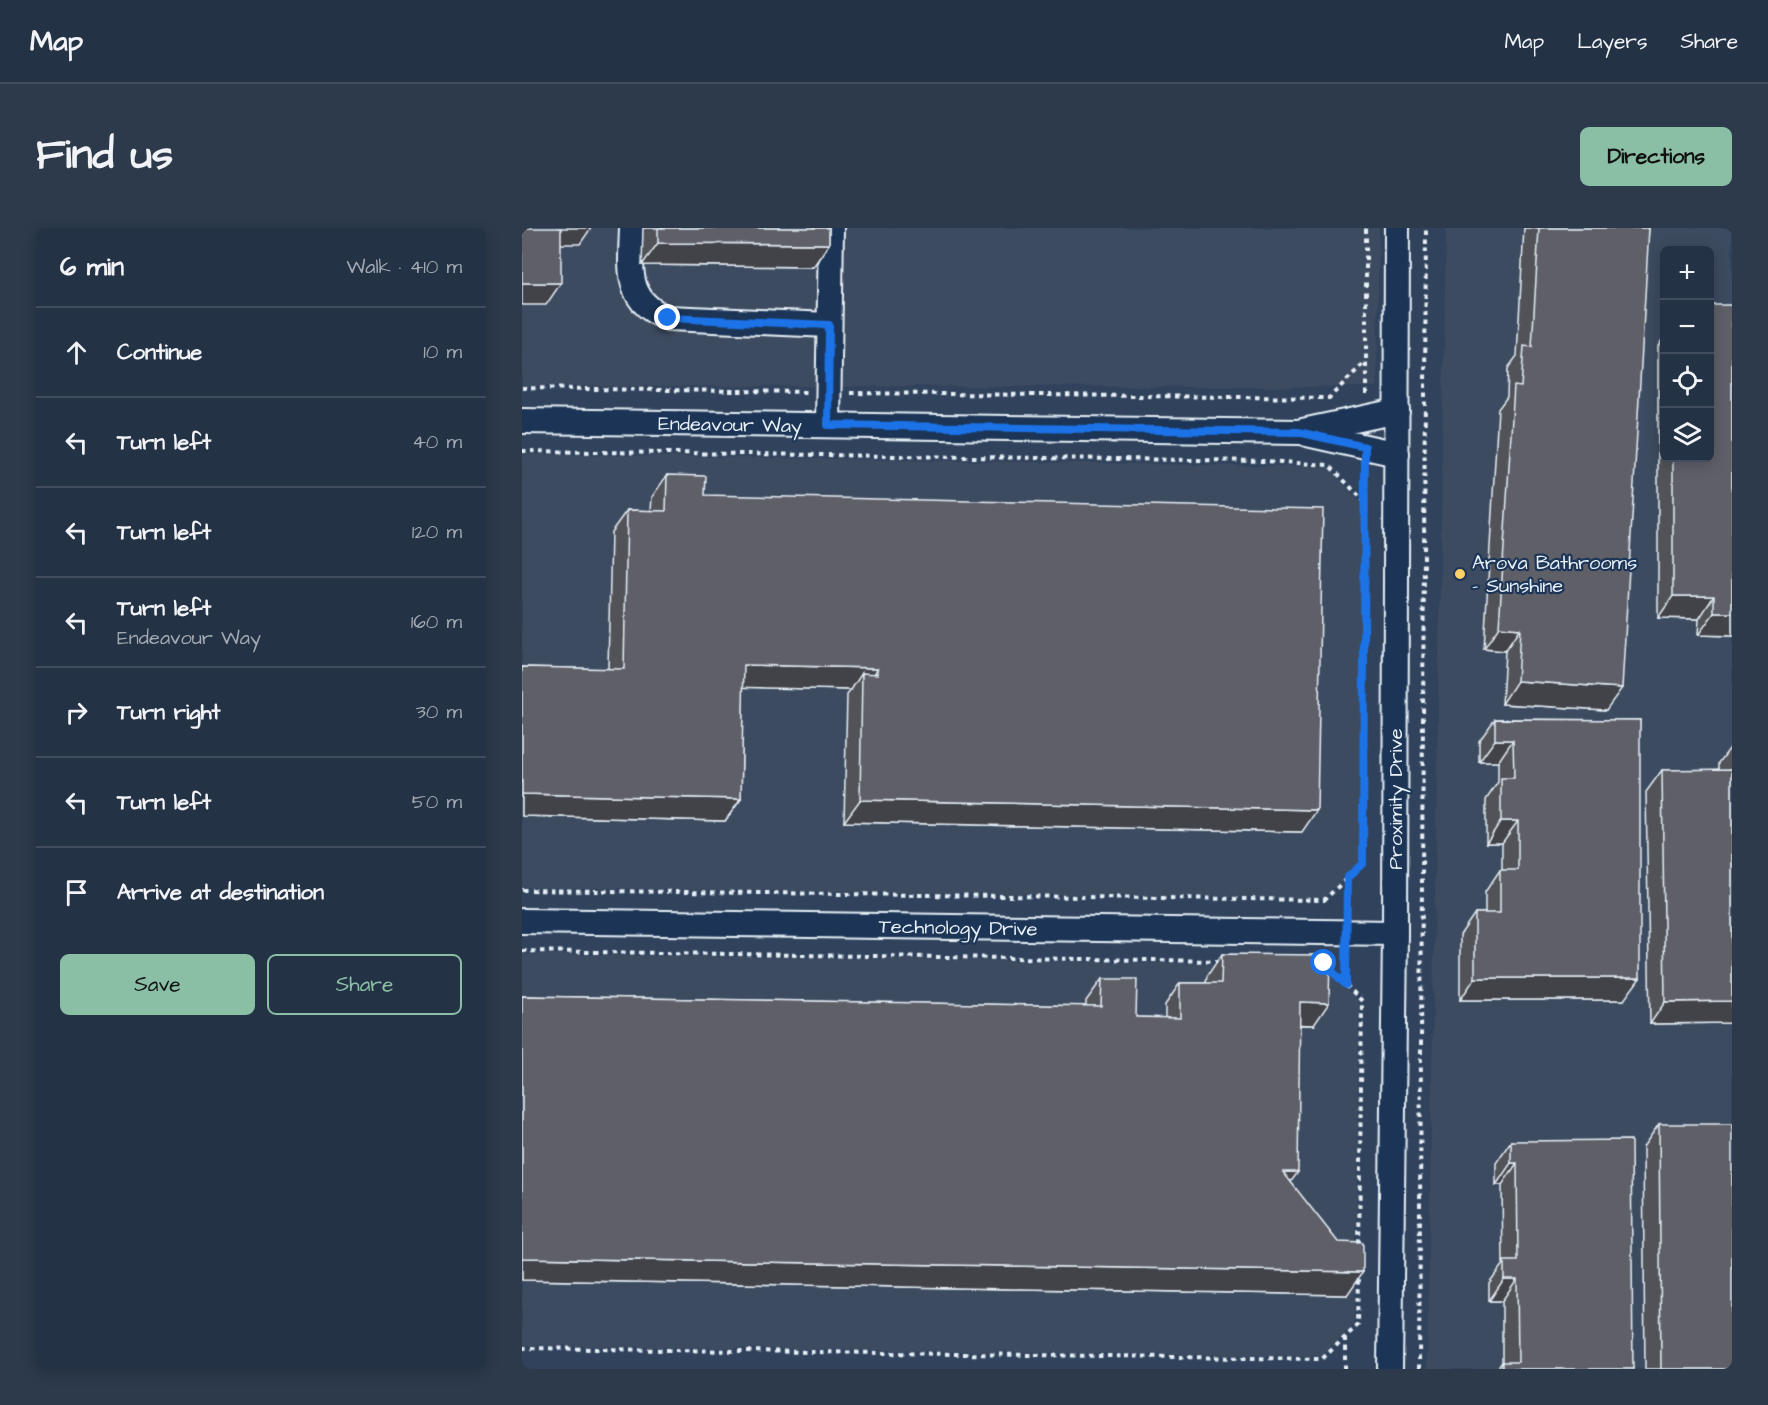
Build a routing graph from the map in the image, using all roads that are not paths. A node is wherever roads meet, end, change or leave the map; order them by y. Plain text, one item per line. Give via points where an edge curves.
1 (632, 228) edge
2 (831, 228) edge
3 (1397, 228) edge
4 (829, 325) junction
5 (1397, 411) junction
6 (522, 421) edge
7 (828, 425) junction
8 (1298, 432) junction
9 (1397, 454) junction
10 (522, 921) edge
11 (1395, 933) junction
12 (1390, 1369) edge

1 - 4 street via 632,278 644,305 656,314 668,318
2 - 4 street
3 - 5 street, Proximity Drive
4 - 7 street
5 - 8 street, Endeavour Way
5 - 9 street, Proximity Drive
6 - 7 street, Endeavour Way
7 - 8 street, Endeavour Way
8 - 9 street, Endeavour Way
9 - 11 street, Proximity Drive
10 - 11 street, Technology Drive
11 - 12 street, Proximity Drive

